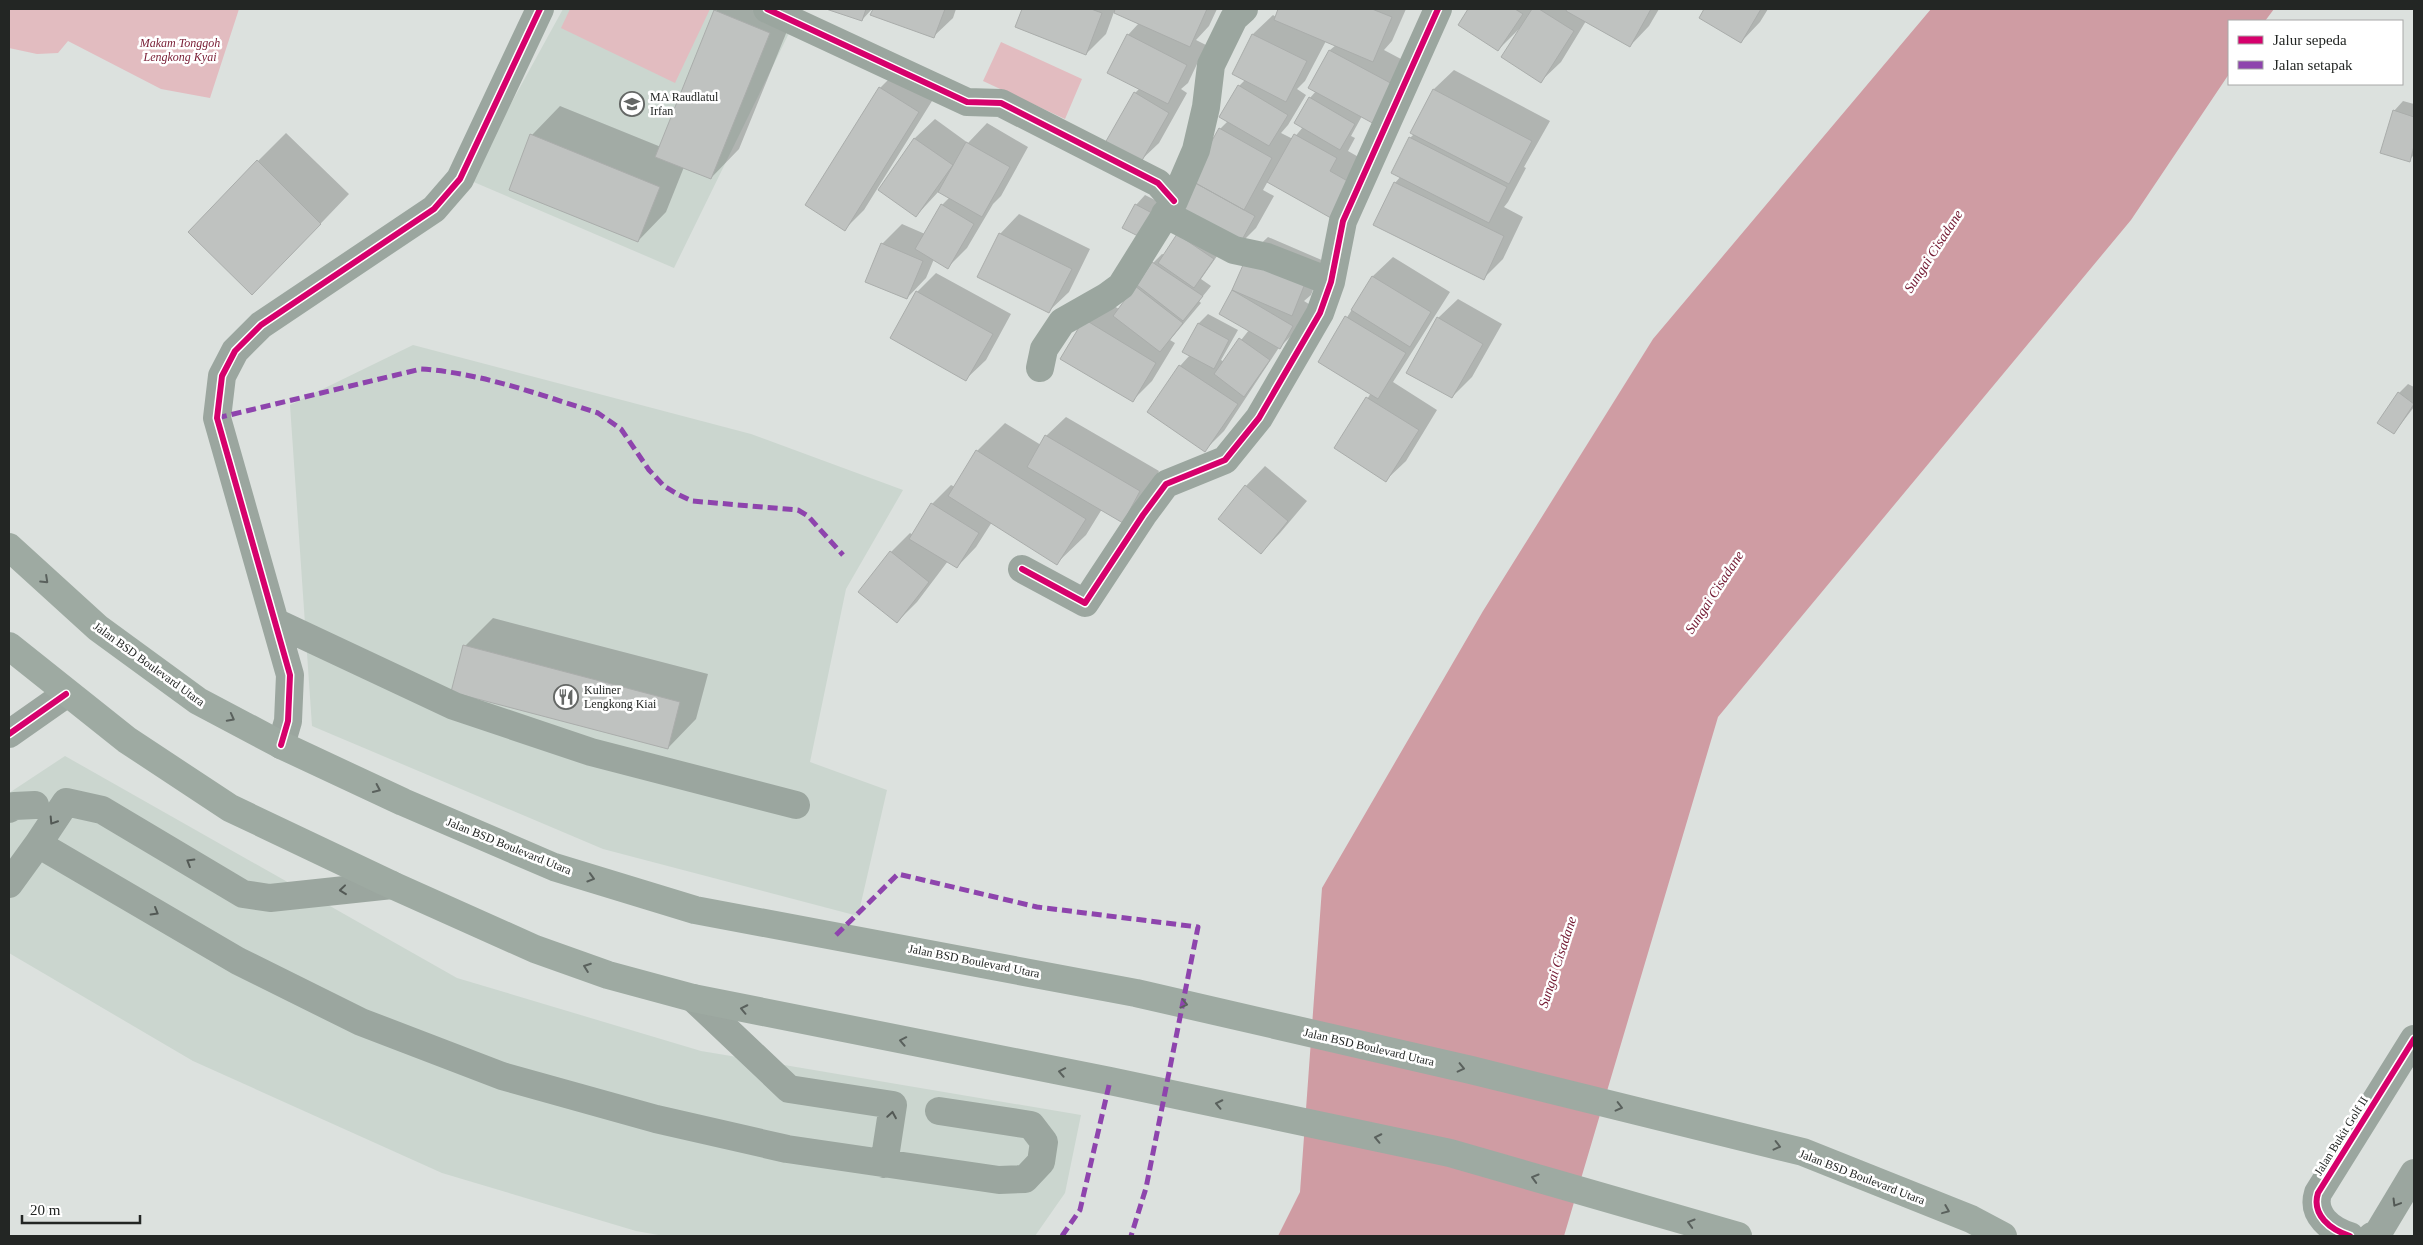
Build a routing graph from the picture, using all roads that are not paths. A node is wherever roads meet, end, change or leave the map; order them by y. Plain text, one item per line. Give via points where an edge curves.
1 (540, 9) edge
2 (767, 9) edge
3 (1244, 9) edge
4 (1438, 9) edge
5 (1169, 208) junction
6 (1330, 282) junction
7 (1040, 368) dead end
8 (9, 547) edge
9 (1022, 569) dead end
10 (275, 622) junction
11 (9, 646) edge
12 (66, 694) junction
13 (9, 734) edge
14 (281, 745) junction
15 (35, 805) dead end
16 (796, 805) dead end
17 (9, 809) edge
18 (38, 844) junction
19 (9, 884) edge
20 (392, 885) junction
21 (693, 998) junction
22 (2414, 1039) edge
23 (939, 1112) dead end
24 (884, 1164) junction
25 (2414, 1173) edge
26 (1738, 1236) edge
27 (2003, 1236) edge
28 (2350, 1236) edge
29 (2372, 1236) edge

1 - 10 street via 460,180 434,209 261,325 235,352 222,376 217,418
2 - 5 street via 967,102 1001,103 1158,183
3 - 5 street via 1234,18 1211,65 1196,150
4 - 6 street via 1343,222
5 - 6 street via 1234,250 1267,257
5 - 7 street via 1121,286 1062,322 1044,349
6 - 9 street via 1320,313 1258,418 1225,460 1166,484 1085,603
8 -> 14 main road, Jalan BSD Boulevard Utara via 98,628 198,701
10 - 14 street via 290,675 288,721
10 - 16 street via 454,706 591,752
11 - 12 main road
12 - 13 street
12 - 20 main road via 126,740 230,808
14 -> 27 main road, Jalan BSD Boulevard Utara via 403,802 554,866 687,907 1136,993 1471,1070 1803,1152 1971,1219
15 - 17 street
18 - 19 street
20 -> 18 street via 270,898 243,894 102,810 66,802
18 -> 24 street via 238,960 361,1022 502,1076 656,1119 787,1149
21 -> 20 main road via 608,975 535,949
24 -> 21 street via 893,1105 789,1089
26 -> 21 main road via 1450,1153
22 - 28 street, Jalan Bukit Golf II via 2318,1193 2317,1210 2324,1220
23 - 24 street via 1031,1125 1044,1142 1041,1162 1025,1178 999,1180
25 -> 29 street via 2378,1233

